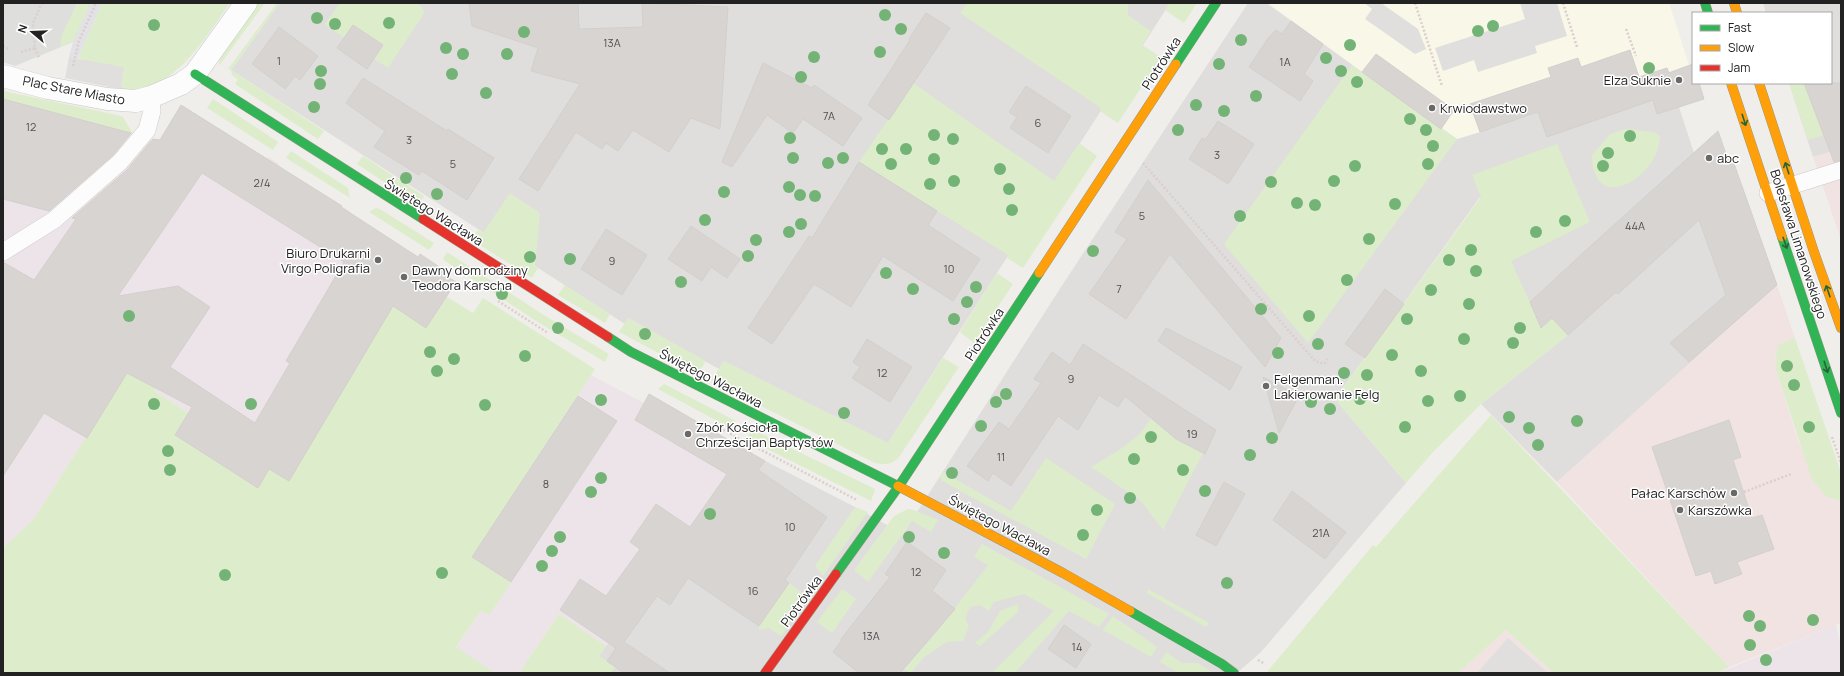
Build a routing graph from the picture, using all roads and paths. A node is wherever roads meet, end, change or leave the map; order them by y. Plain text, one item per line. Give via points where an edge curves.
1 (42, 3) edge
2 (96, 3) edge
3 (246, 3) edge
4 (1216, 3) edge
5 (1415, 3) edge
6 (1562, 3) edge
7 (1626, 29) dead end
8 (3, 46) edge
9 (1577, 47) dead end
10 (10, 50) dead end
11 (17, 53) dead end
12 (1636, 56) dead end
13 (195, 74) junction
14 (3, 76) edge
15 (1731, 84) edge
16 (1759, 84) edge
17 (1442, 86) dead end
18 (69, 92) junction
19 (151, 97) junction
20 (1124, 142) junction
21 (1841, 170) edge
22 (1792, 185) junction
23 (1768, 193) junction
24 (3, 252) edge
25 (492, 297) dead end
26 (1841, 328) edge
27 (550, 334) dead end
28 (1328, 359) dead end
29 (1841, 413) edge
30 (719, 428) dead end
31 (1791, 474) dead end
32 (899, 486) junction
33 (1744, 492) dead end
34 (881, 512) junction
35 (1253, 657) dead end
36 (1265, 664) dead end
37 (765, 673) edge
38 (1234, 673) edge

1 - 11 path via 33,23 35,48
2 - 18 path via 74,58
3 - 13 street, Plac Stare Miasto
4 - 20 street, Piotrówka
5 - 17 path
6 - 9 path
7 - 12 path
8 - 10 path
13 - 19 street, Plac Stare Miasto via 181,84
13 - 32 street, Świętego Wacława via 630,352
14 - 18 street, Plac Stare Miasto
15 -> 23 street, Bolesława Limanowskiego
22 -> 16 street, Bolesława Limanowskiego
18 - 19 street, Plac Stare Miasto via 123,101
19 - 24 lane via 152,111 147,130 120,162 54,220
20 - 28 path via 1315,360 1325,363
20 - 32 street, Piotrówka
21 - 22 lane
22 - 23 lane
26 -> 22 street, Bolesława Limanowskiego
23 -> 29 street, Bolesława Limanowskiego
25 - 27 path
30 - 34 path
31 - 33 path
32 - 34 street, Piotrówka
32 - 38 street, Świętego Wacława via 1128,608
34 - 37 street, Piotrówka
35 - 36 path

